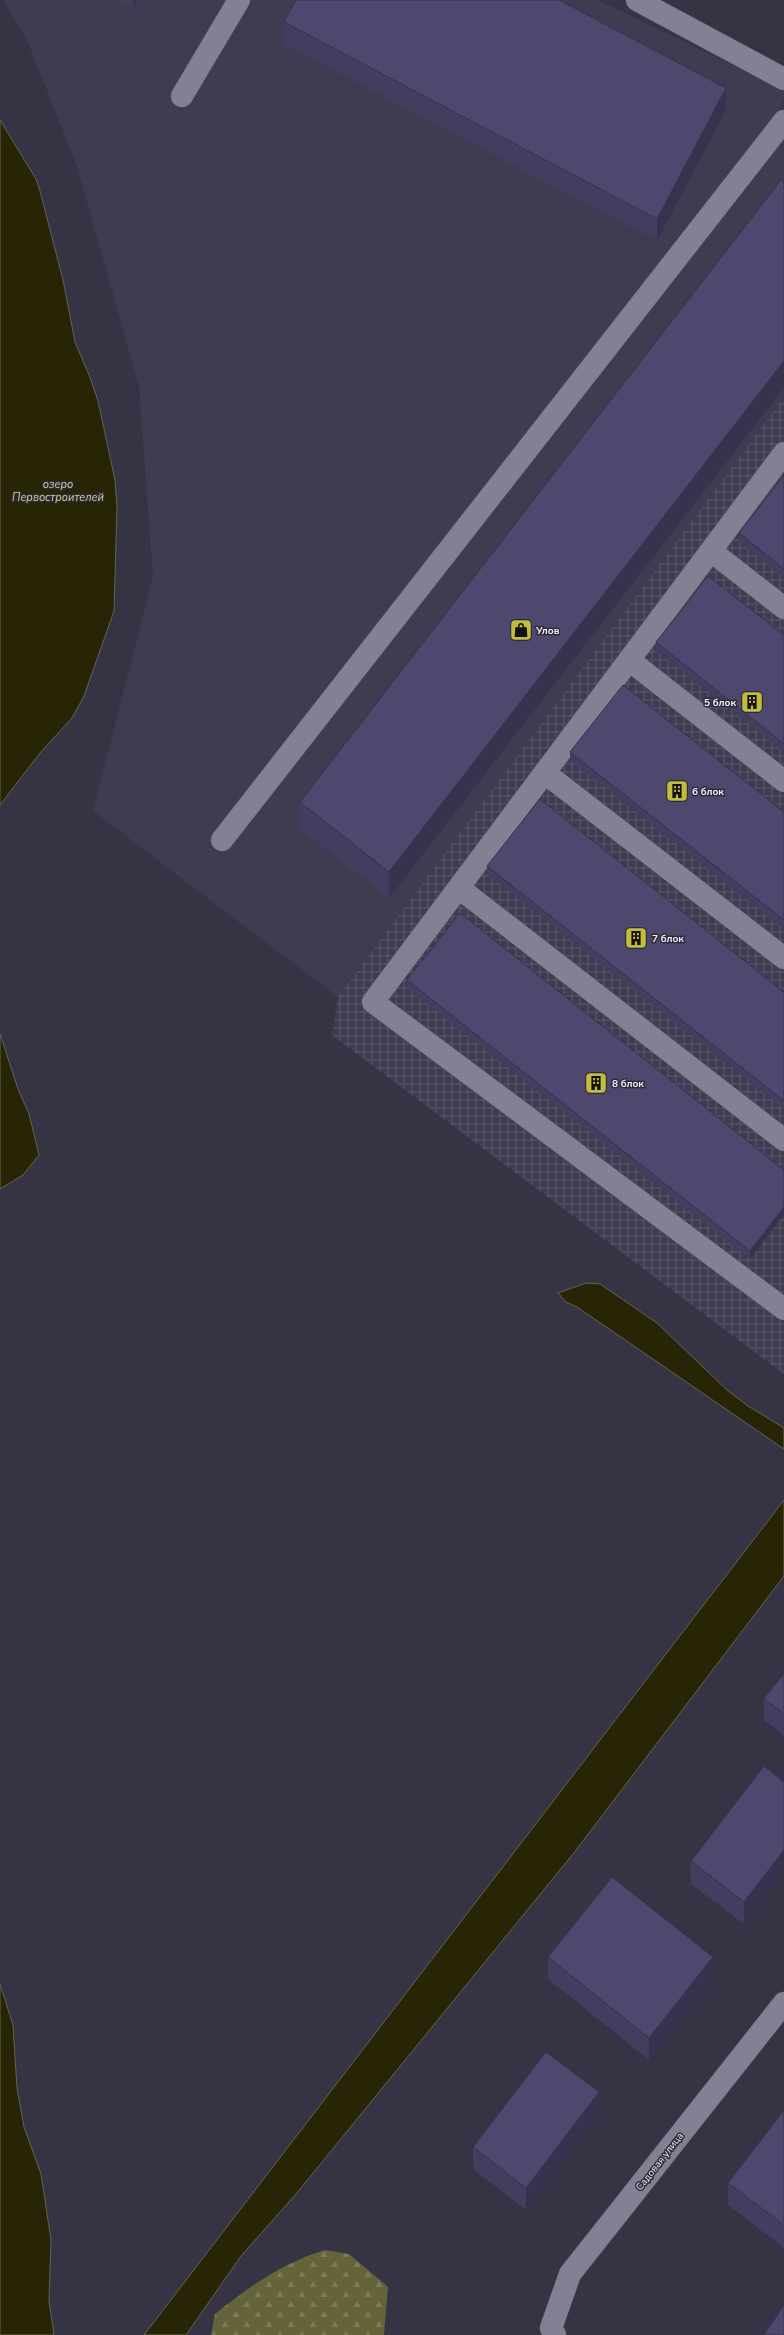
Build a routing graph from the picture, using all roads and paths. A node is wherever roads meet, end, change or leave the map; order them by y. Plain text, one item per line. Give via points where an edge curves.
1 (239, 0) edge
2 (637, 0) edge
3 (784, 79) edge
4 (182, 96) dead end
5 (784, 121) edge
6 (784, 453) edge
7 (711, 551) junction
8 (784, 608) edge
9 (629, 660) junction
10 (545, 773) junction
11 (784, 781) edge
12 (222, 840) dead end
13 (459, 888) junction
14 (784, 958) edge
15 (784, 1140) edge
16 (784, 1309) edge
17 (784, 2003) edge
18 (553, 2332) edge

1 - 4 street
2 - 3 street
5 - 12 street
6 - 7 street
7 - 8 street
7 - 9 street
9 - 10 street
9 - 11 street
10 - 13 street
10 - 14 street
13 - 15 street
13 - 16 street via 373,1002
17 - 18 street, Садовая улица via 570,2274

